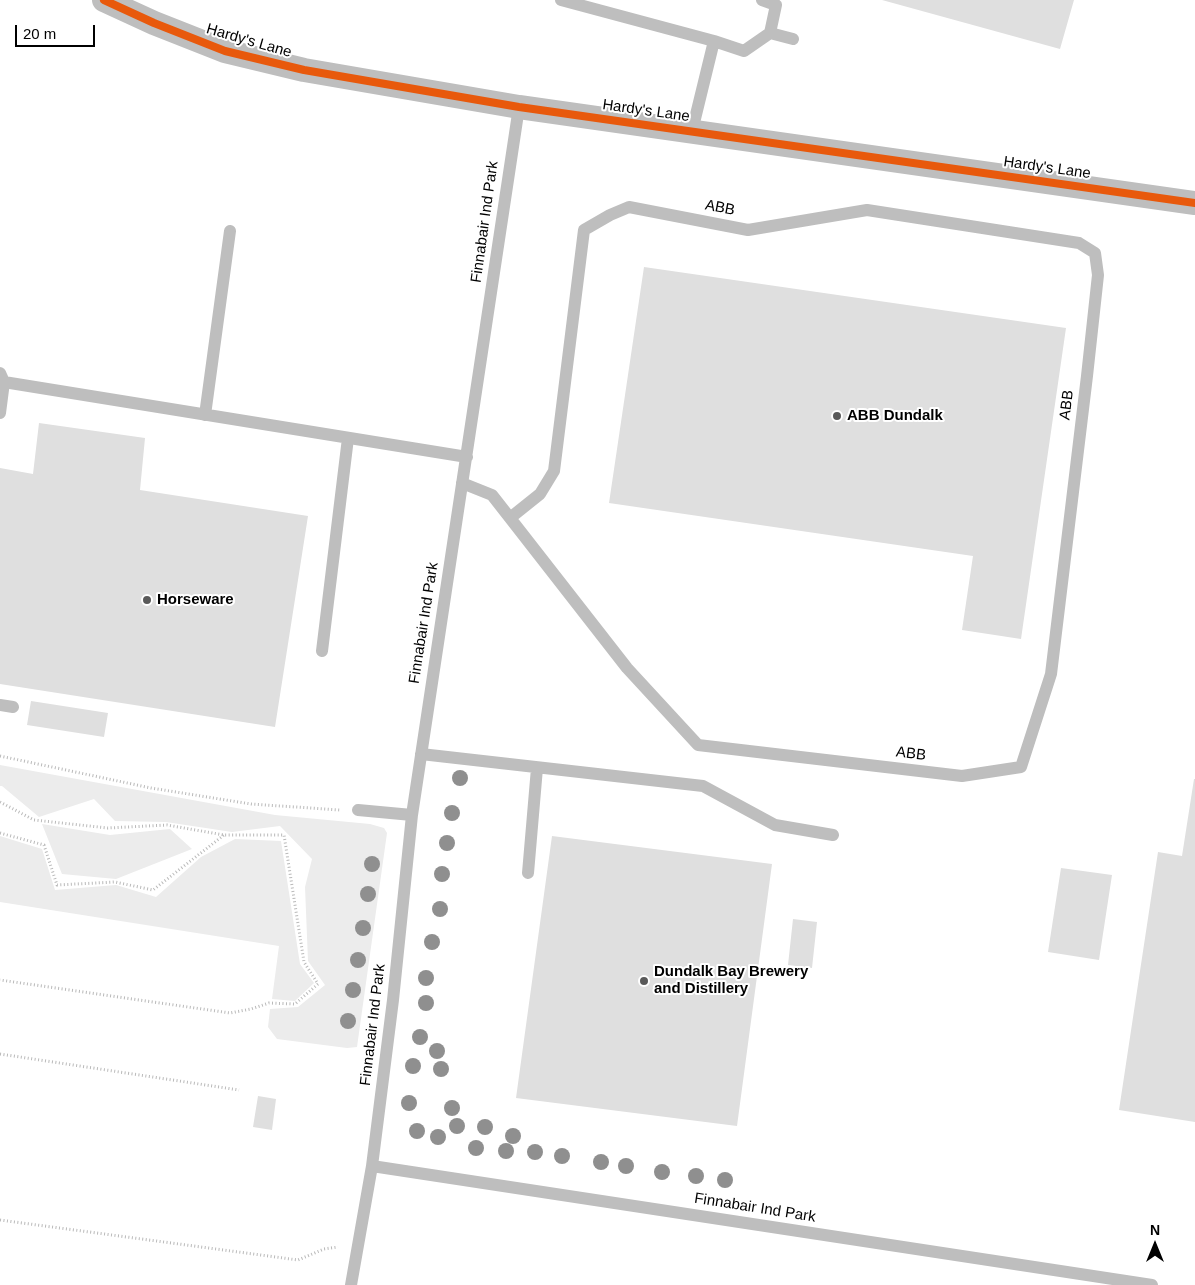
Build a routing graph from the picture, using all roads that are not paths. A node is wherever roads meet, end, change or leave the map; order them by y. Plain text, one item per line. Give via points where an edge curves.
1 (104, 0) edge
2 (561, 0) edge
3 (762, 0) edge
4 (770, 33) junction
5 (793, 39) dead end
6 (714, 41) junction
7 (519, 107) junction
8 (692, 131) junction
9 (1195, 203) edge
10 (230, 231) dead end
11 (2, 378) edge
12 (0, 413) edge
13 (205, 415) junction
14 (348, 438) junction
15 (467, 457) junction
16 (462, 482) junction
17 (510, 518) junction
18 (322, 651) dead end
19 (0, 705) edge
20 (14, 707) dead end
21 (421, 754) junction
22 (537, 768) junction
23 (358, 810) road end
24 (412, 815) junction
25 (833, 835) dead end
26 (528, 873) dead end
27 (372, 1166) junction
28 (351, 1285) edge
29 (1152, 1285) edge

1 - 7 street, Hardy's Lane via 225,51 304,70
2 - 6 lane
3 - 4 lane via 776,5
4 - 5 lane
4 - 6 lane via 744,50
6 - 8 lane
7 - 8 street, Hardy's Lane
7 - 15 lane, Finnabair Ind Park
8 - 9 street, Hardy's Lane
10 - 13 lane
11 - 12 lane
11 - 13 lane
13 - 14 lane
14 - 15 lane
14 - 18 lane
15 - 16 lane, Finnabair Ind Park
16 - 17 lane, ABB via 492,495
16 - 21 lane, Finnabair Ind Park
17 - 17 lane, ABB via 627,668 698,745 962,776 1020,767 1051,674 1098,276 1095,253 1079,243 868,210 748,230 629,207 610,215 584,230 554,471 540,494
19 - 20 lane
21 - 22 lane
21 - 24 lane, Finnabair Ind Park
22 - 25 lane via 703,786 775,826
22 - 26 lane
23 - 24 lane
24 - 27 lane, Finnabair Ind Park
27 - 28 lane
27 - 29 lane, Finnabair Ind Park

